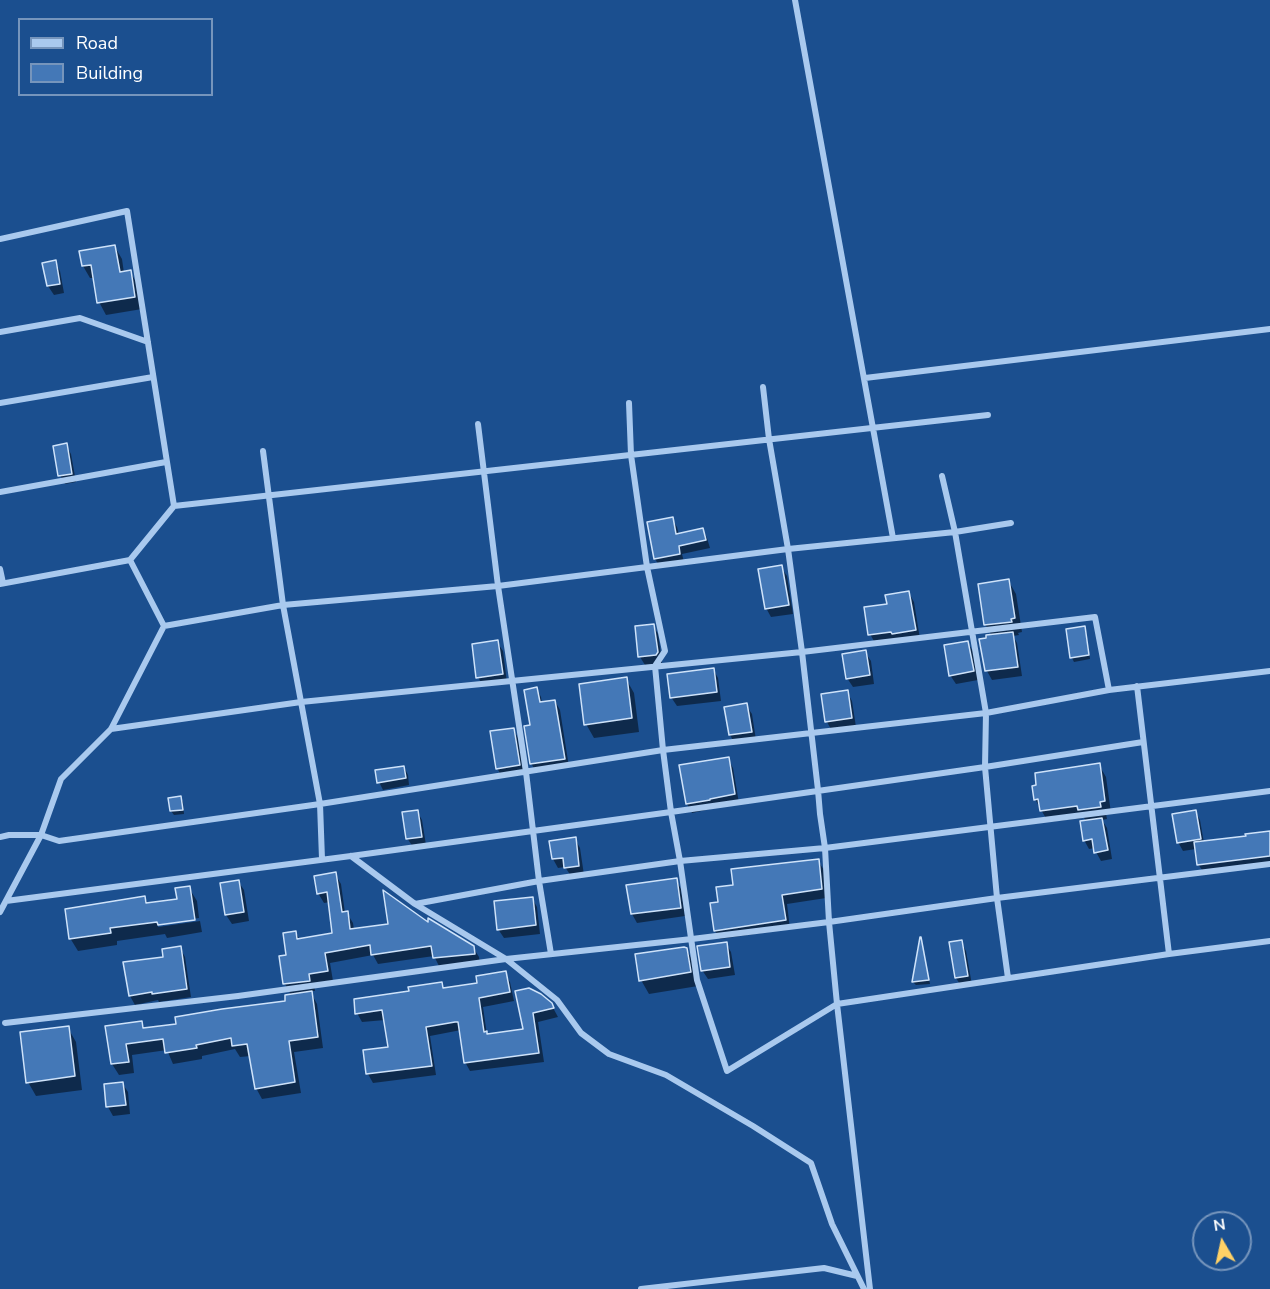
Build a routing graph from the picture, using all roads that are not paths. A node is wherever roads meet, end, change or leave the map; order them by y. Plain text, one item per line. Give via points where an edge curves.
1 (795, 0) edge
2 (0, 239) edge
3 (1270, 329) edge
4 (0, 332) edge
5 (148, 342) junction
6 (153, 377) junction
7 (865, 378) junction
8 (763, 387) dead end
9 (0, 403) edge
10 (629, 403) dead end
11 (988, 415) dead end
12 (478, 424) dead end
13 (874, 428) junction
14 (769, 439) junction
15 (262, 451) dead end
16 (630, 455) junction
17 (166, 462) junction
18 (484, 471) junction
19 (942, 476) dead end
20 (0, 492) edge
21 (268, 495) junction
22 (174, 506) junction
23 (1011, 523) dead end
24 (955, 532) junction
25 (893, 538) junction
26 (788, 549) junction
27 (130, 560) junction
28 (646, 567) junction
29 (0, 568) edge
30 (2, 584) edge
31 (498, 586) junction
32 (283, 605) junction
33 (164, 626) junction
34 (972, 632) junction
35 (802, 652) junction
36 (655, 666) junction
37 (1270, 671) edge
38 (513, 681) junction
39 (1137, 686) junction
40 (1109, 690) junction
41 (301, 702) junction
42 (986, 713) junction
43 (111, 729) junction
44 (811, 733) junction
45 (1143, 742) junction
46 (663, 750) junction
47 (985, 767) junction
48 (526, 772) junction
49 (818, 790) junction
50 (1270, 790) edge
51 (320, 804) junction
52 (1150, 805) junction
53 (671, 812) junction
54 (991, 828) junction
55 (534, 831) junction
56 (41, 835) junction
57 (0, 837) edge
58 (825, 848) junction
59 (351, 856) junction
60 (322, 859) junction
61 (680, 861) junction
62 (1270, 864) edge
63 (1160, 878) junction
64 (539, 881) junction
65 (997, 898) junction
66 (6, 901) junction
67 (415, 903) junction
68 (0, 912) edge
69 (829, 922) junction
70 (692, 939) junction
71 (1270, 941) edge
72 (551, 954) junction
73 (1168, 954) junction
74 (507, 959) junction
75 (1008, 978) junction
76 (837, 1004) junction
77 (5, 1023) dead end
78 (857, 1276) junction
79 (641, 1289) edge
80 (864, 1289) edge
81 (870, 1289) edge

1 - 7 street
2 - 5 street via 127,211
3 - 7 street
4 - 5 street via 80,318
5 - 6 street
6 - 9 street
6 - 17 street
7 - 13 street
8 - 14 street
10 - 16 street
11 - 13 street
12 - 18 street
13 - 14 street
13 - 25 street
14 - 16 street
14 - 26 street
15 - 21 street
16 - 18 street
16 - 28 street
17 - 20 street
17 - 22 street
18 - 21 street
18 - 31 street
19 - 24 street
21 - 22 street
21 - 32 street
22 - 27 street
23 - 24 street
24 - 25 street
24 - 34 street
25 - 26 street
26 - 28 street
26 - 35 street
27 - 30 street
27 - 33 street
28 - 31 street
28 - 36 street via 665,651
29 - 30 street
31 - 32 street
31 - 38 street
32 - 33 street
32 - 41 street
33 - 43 street
34 - 35 street
34 - 40 street via 1095,617
34 - 42 street
35 - 36 street
35 - 44 street
36 - 38 street
36 - 46 street
37 - 39 street
38 - 41 street
38 - 48 street
39 - 40 street
39 - 45 street
40 - 42 street
41 - 43 street
41 - 51 street
42 - 44 street
42 - 47 street
43 - 56 street via 61,779
44 - 46 street
44 - 49 street
45 - 47 street
45 - 52 street
46 - 48 street
46 - 53 street
47 - 49 street
47 - 54 street
48 - 51 street
48 - 55 street
49 - 53 street
49 - 58 street
50 - 52 street
51 - 56 street via 59,841
51 - 60 street
52 - 54 street
52 - 63 street
53 - 55 street
53 - 61 street
54 - 58 street
54 - 65 street
55 - 59 street
55 - 64 street
56 - 57 street
56 - 66 street
58 - 61 street
58 - 69 street
59 - 60 street
59 - 67 street
60 - 66 street
61 - 64 street
61 - 70 street
62 - 63 street
63 - 65 street
63 - 73 street
64 - 67 street
64 - 72 street
65 - 69 street
65 - 75 street
66 - 68 street
67 - 74 street
69 - 70 street
69 - 76 street
70 - 72 street
70 - 76 street via 697,980 727,1071
71 - 73 street
72 - 74 street
73 - 75 street
74 - 77 street
74 - 78 street via 557,1000 581,1033 609,1054 666,1075 811,1162 832,1224
75 - 76 street
76 - 81 street
78 - 79 street via 824,1268
78 - 80 street

